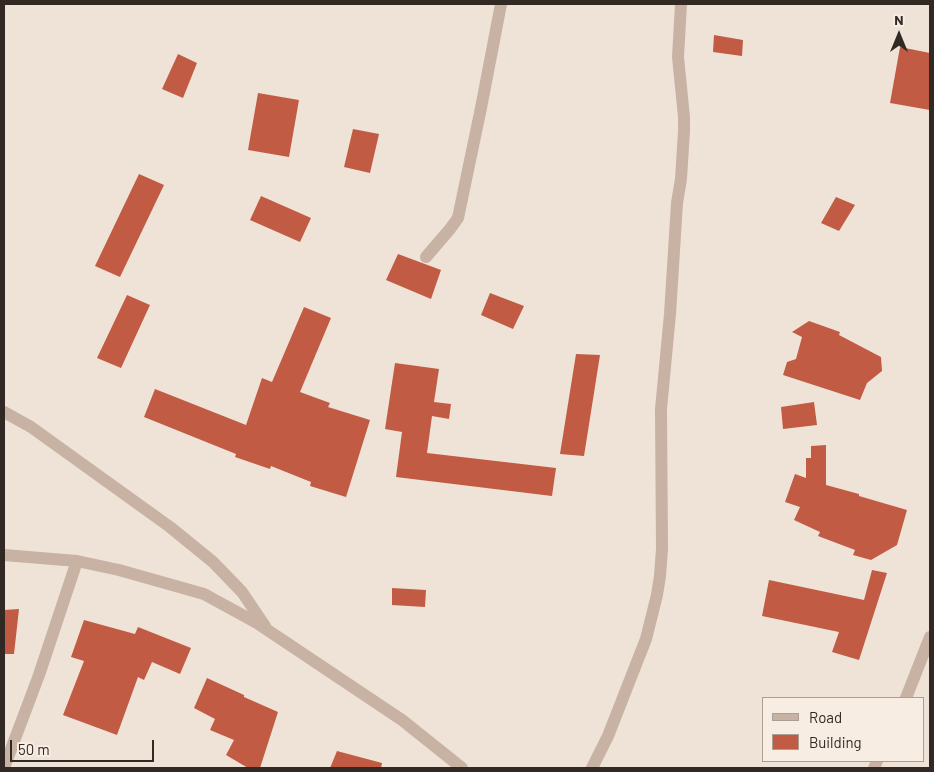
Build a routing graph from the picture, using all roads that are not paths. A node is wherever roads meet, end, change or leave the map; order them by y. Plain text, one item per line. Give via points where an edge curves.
1 (501, 4) edge
2 (681, 4) edge
3 (426, 257) dead end
4 (4, 412) edge
5 (4, 555) edge
6 (77, 561) junction
7 (268, 630) junction
8 (930, 637) edge
9 (906, 697) edge
10 (4, 768) edge
11 (462, 768) edge
12 (592, 768) edge

1 - 3 street via 458,218
2 - 12 street via 678,57 684,131 661,409 660,576 646,638 608,736
4 - 7 street via 31,427 147,510 213,562 242,592
5 - 6 street
6 - 7 street via 204,594
6 - 10 street
7 - 11 street via 402,720
8 - 9 street

